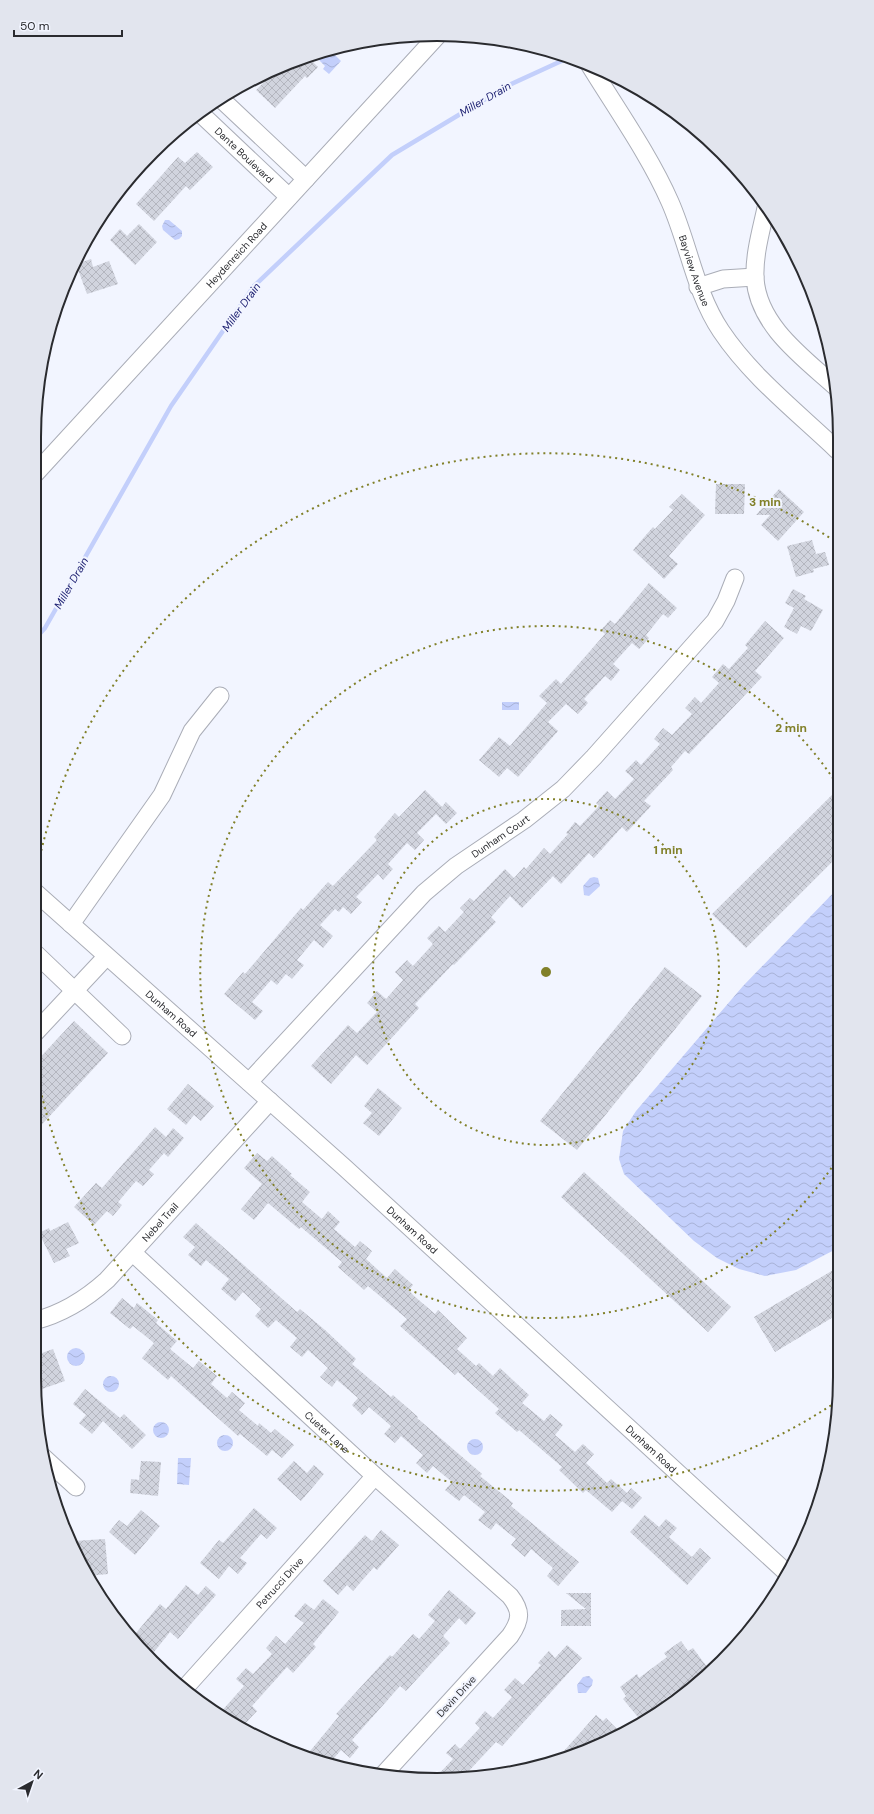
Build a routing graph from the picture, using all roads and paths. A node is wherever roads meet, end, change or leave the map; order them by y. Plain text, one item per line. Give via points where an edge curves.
1 (432, 41) edge
2 (595, 74) edge
3 (225, 103) edge
4 (204, 117) edge
5 (306, 179) junction
6 (289, 197) junction
7 (765, 215) edge
8 (755, 277) junction
9 (698, 287) junction
10 (829, 381) edge
11 (833, 446) edge
12 (41, 467) edge
13 (735, 578) dead end
14 (220, 696) dead end
15 (41, 897) edge
16 (70, 924) junction
17 (106, 956) junction
18 (41, 959) edge
19 (74, 991) junction
20 (41, 1026) edge
21 (122, 1036) dead end
22 (249, 1082) junction
23 (270, 1101) junction
24 (133, 1253) junction
25 (41, 1319) edge
26 (51, 1464) edge
27 (376, 1476) junction
28 (76, 1487) dead end
29 (783, 1569) edge
30 (519, 1612) joint
31 (188, 1685) edge
32 (388, 1770) edge

1 - 5 street, Heydenreich Road
2 - 9 street, Bayview Avenue via 660,181 677,221
3 - 5 street
4 - 6 street, Dante Boulevard
5 - 6 street, Heydenreich Road
6 - 12 street, Heydenreich Road
7 - 8 street
8 - 9 street via 723,279
8 - 10 street via 760,301 772,325
9 - 11 street, Bayview Avenue via 707,308 734,349
13 - 22 street, Dunham Court via 715,621 577,775 546,804 469,856 424,893
14 - 16 street via 192,730 162,795
15 - 16 street, Dunham Road
16 - 17 street, Dunham Road
17 - 19 street
17 - 22 street, Dunham Road
18 - 19 street
19 - 20 street
19 - 21 street
22 - 23 street, Dunham Road
23 - 24 street, Nebel Trail
23 - 29 street, Dunham Road
24 - 25 street, Nebel Trail via 87,1296 56,1314
24 - 27 street, Cueter Lane
26 - 28 street
27 - 30 street, Cueter Lane via 510,1596
27 - 31 street, Petrucci Drive
30 - 32 street, Devin Drive via 518,1625 505,1643

